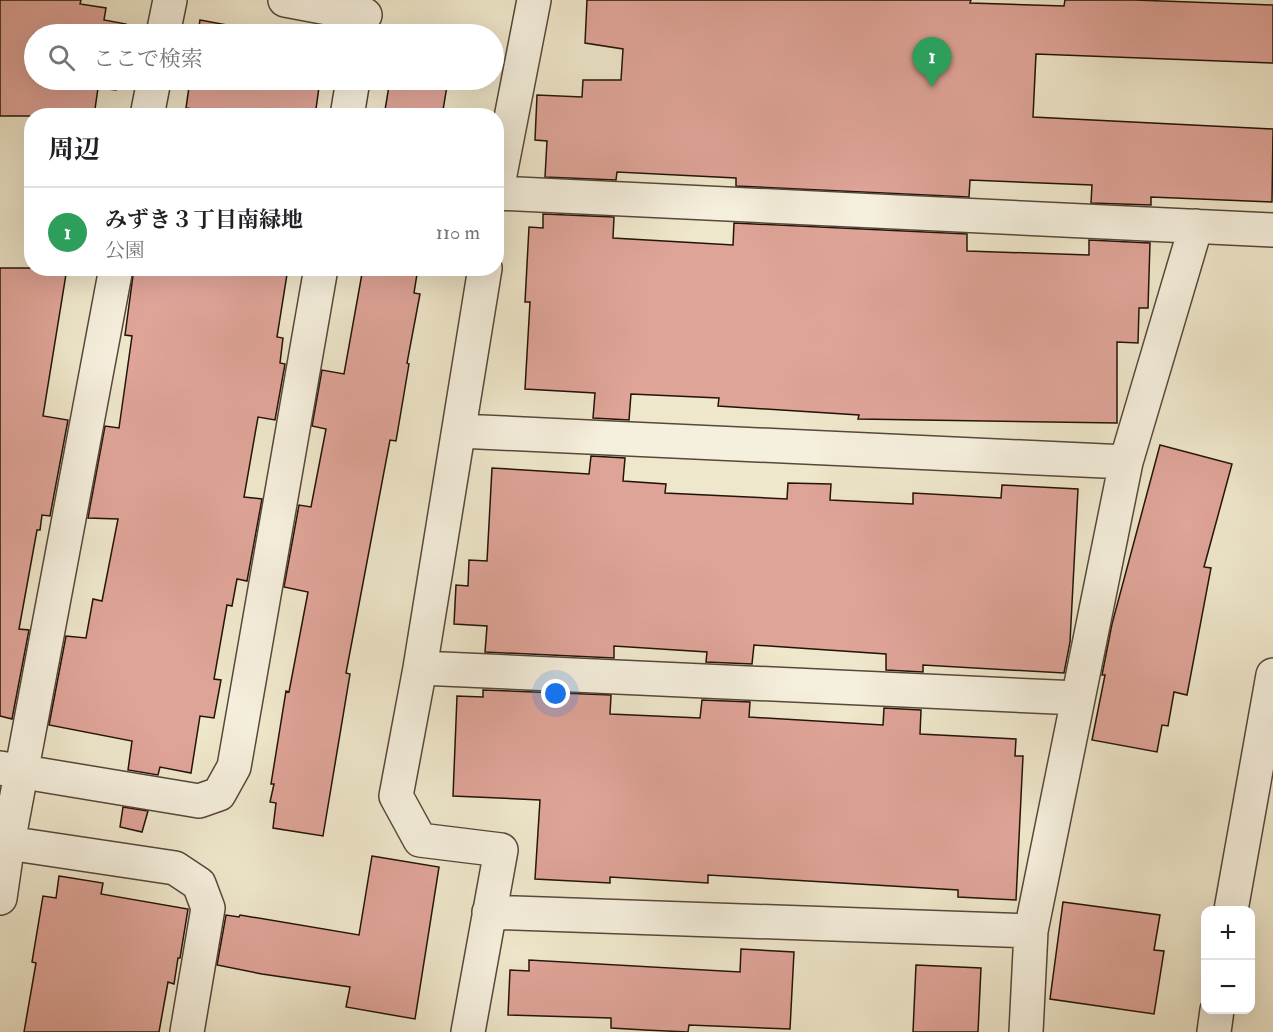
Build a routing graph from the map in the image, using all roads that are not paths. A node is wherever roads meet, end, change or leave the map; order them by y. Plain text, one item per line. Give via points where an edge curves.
1 (170, 0) edge
2 (285, 0) edge
3 (534, 0) edge
4 (364, 17) edge
5 (165, 24) edge
6 (152, 90) edge
7 (351, 90) edge
8 (149, 108) edge
9 (348, 108) edge
10 (504, 157) edge
11 (504, 194) edge
12 (1196, 226) junction
13 (1273, 230) edge
14 (114, 276) edge
15 (320, 276) edge
16 (484, 276) edge
17 (459, 431) junction
18 (1126, 462) junction
19 (420, 668) junction
20 (1273, 675) edge
21 (1078, 699) junction
22 (10, 769) edge
23 (8, 843) junction
24 (0, 898) edge
25 (1232, 906) edge
26 (489, 912) junction
27 (1031, 931) junction
28 (1216, 1014) edge
29 (187, 1032) edge
30 (468, 1032) edge
31 (1026, 1032) edge
32 (1214, 1032) edge

1 - 5 street
2 - 4 street
3 - 10 street
6 - 8 street
7 - 9 street
11 - 12 street
12 - 13 street
12 - 18 street
14 - 22 street
15 - 22 street via 234,767 219,794 199,801
16 - 17 street
17 - 18 street
17 - 19 street
18 - 21 street
19 - 21 street
19 - 26 street via 396,796 420,840 501,850
20 - 25 street
21 - 27 street
22 - 23 street
23 - 24 street
23 - 29 street via 175,868 199,884 208,908
26 - 27 street
26 - 30 street
27 - 31 street
28 - 32 street

